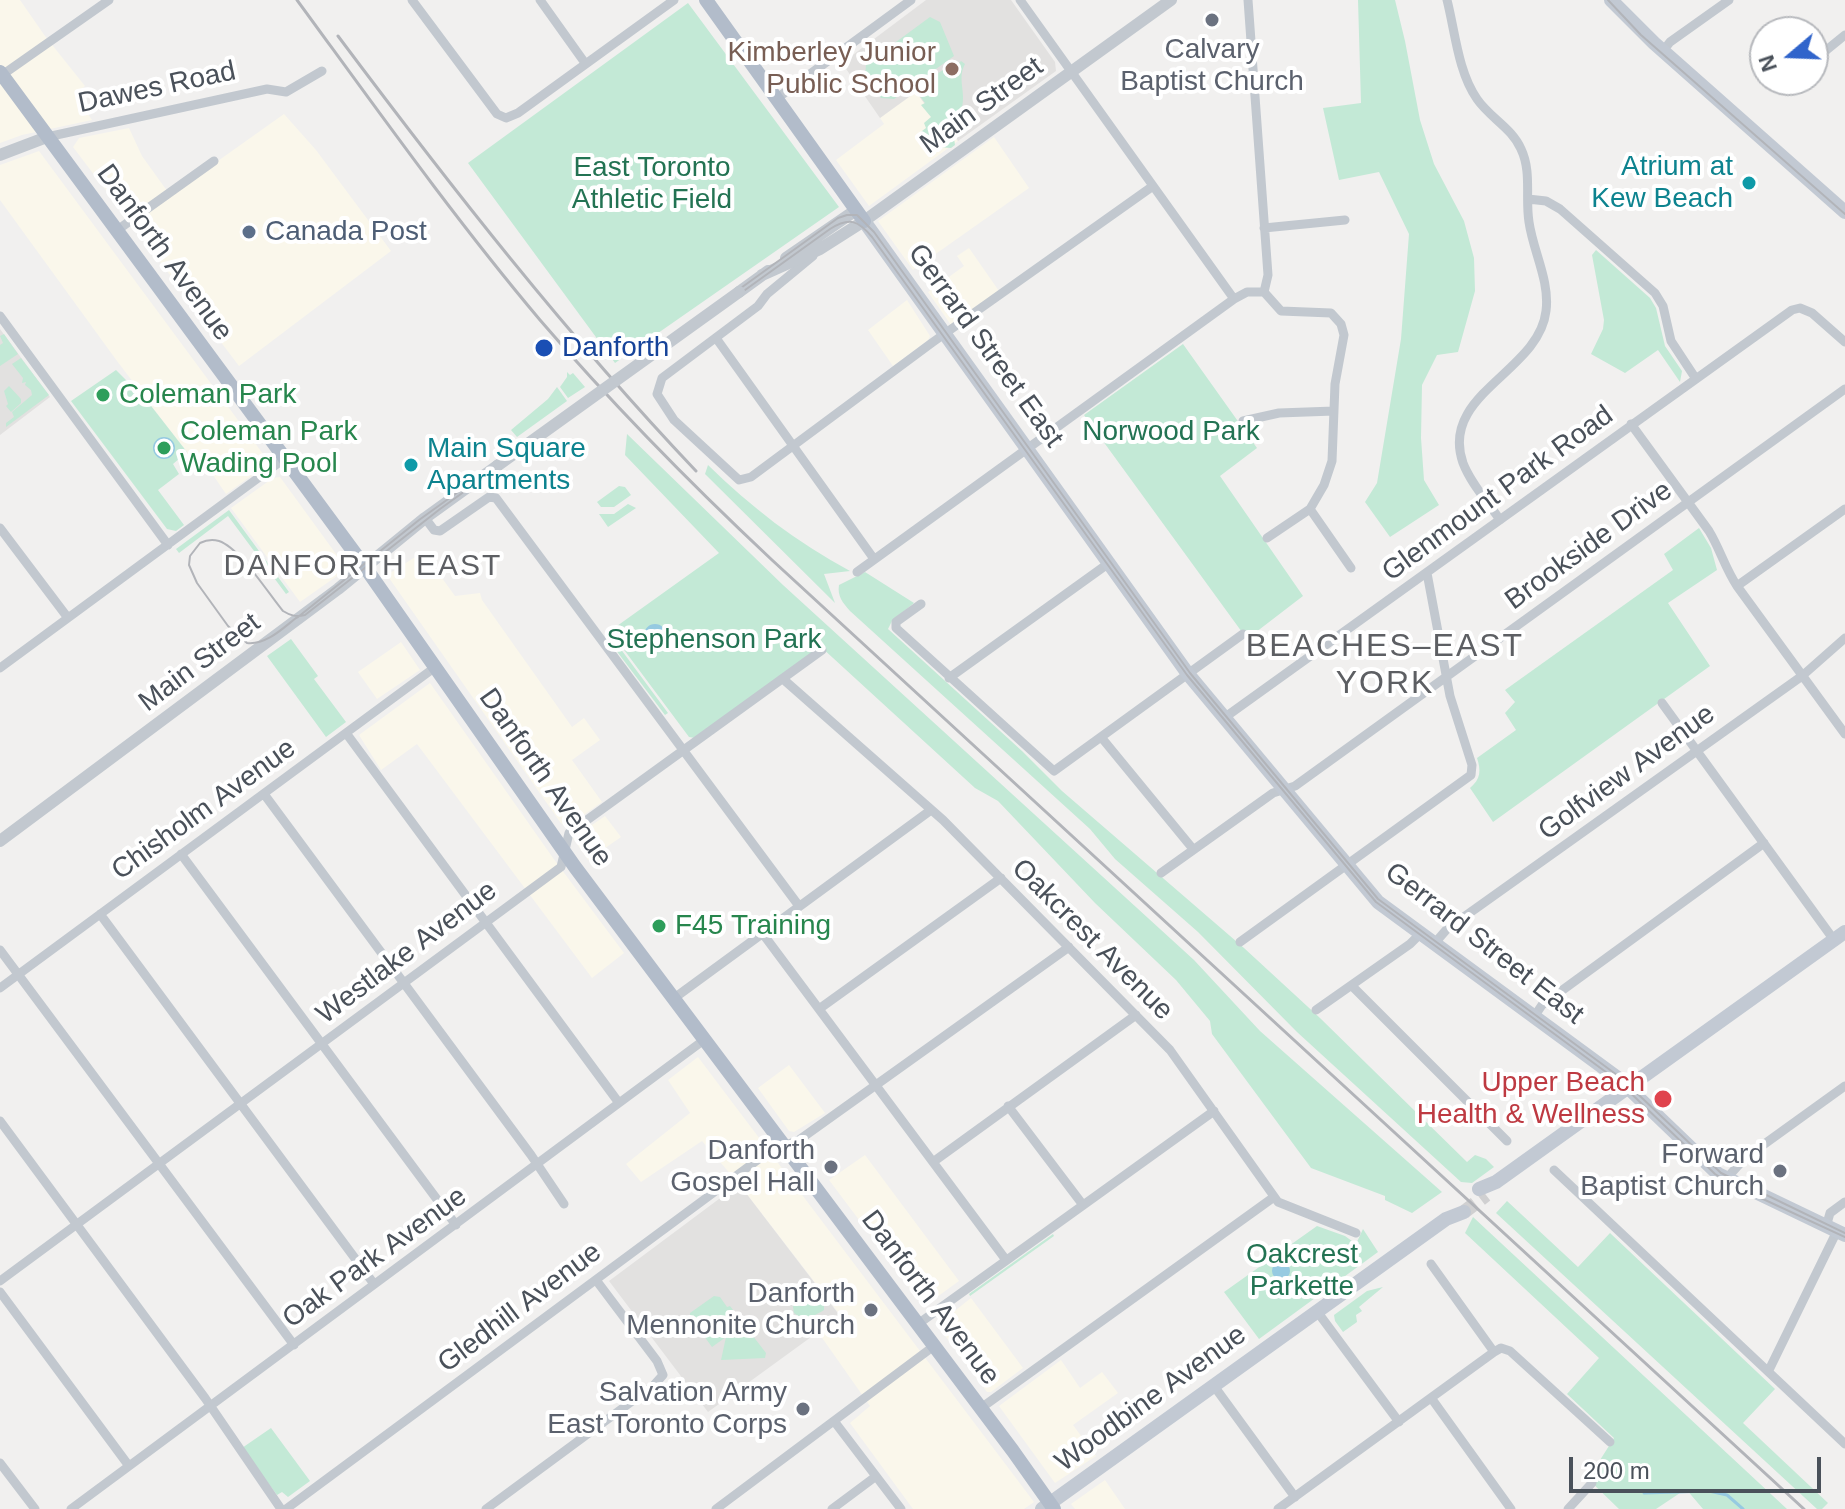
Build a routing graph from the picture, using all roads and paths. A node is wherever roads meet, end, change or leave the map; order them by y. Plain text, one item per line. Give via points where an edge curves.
1 (109, 0) edge
2 (412, 0) edge
3 (540, 0) edge
4 (674, 0) edge
5 (706, 0) edge
6 (911, 0) edge
7 (1020, 0) edge
8 (1171, 0) edge
9 (1248, 0) edge
10 (1447, 0) edge
11 (1611, 0) edge
12 (1729, 0) edge
13 (1845, 35) edge
14 (1829, 48) edge
15 (1663, 51) junction
16 (585, 63) junction
17 (322, 71) dead end
18 (1071, 72) junction
19 (1, 74) edge
20 (776, 99) junction
21 (47, 137) junction
22 (0, 155) edge
23 (214, 161) dead end
24 (1153, 186) junction
25 (1528, 199) junction
26 (1845, 212) edge
27 (860, 216) junction
28 (1345, 220) dead end
29 (1264, 228) junction
30 (116, 231) junction
31 (820, 249) junction
32 (762, 275) junction
33 (1264, 292) junction
34 (1234, 299) junction
35 (0, 316) edge
36 (945, 334) junction
37 (716, 338) junction
38 (1845, 342) edge
39 (1696, 379) junction
40 (1845, 389) edge
41 (1334, 411) junction
42 (1243, 421) dead end
43 (1631, 424) junction
44 (793, 447) junction
45 (1027, 449) junction
46 (284, 459) junction
47 (1687, 501) junction
48 (1310, 509) junction
49 (1845, 509) edge
50 (425, 518) junction
51 (1500, 520) junction
52 (0, 528) edge
53 (1267, 538) dead end
54 (168, 545) junction
55 (874, 559) junction
56 (1109, 563) junction
57 (365, 567) junction
58 (1351, 568) dead end
59 (857, 572) dead end
60 (1427, 573) junction
61 (1737, 586) junction
62 (921, 604) dead end
63 (68, 618) junction
64 (1243, 634) dead end
65 (1845, 638) edge
66 (822, 650) dead end
67 (0, 668) edge
68 (434, 668) junction
69 (1188, 674) junction
70 (1447, 676) junction
71 (1802, 676) junction
72 (949, 678) junction
73 (783, 679) junction
74 (1662, 703) dead end
75 (1224, 718) junction
76 (346, 733) junction
77 (1845, 734) edge
78 (1101, 737) junction
79 (1696, 750) junction
80 (684, 751) junction
81 (1284, 789) junction
82 (264, 794) junction
83 (931, 810) junction
84 (0, 841) edge
85 (1764, 843) junction
86 (1193, 849) junction
87 (563, 850) junction
88 (181, 854) junction
89 (1347, 866) junction
90 (1161, 873) dead end
91 (1001, 878) junction
92 (799, 906) junction
93 (100, 914) junction
94 (485, 921) junction
95 (763, 934) junction
96 (1420, 934) junction
97 (1839, 936) edge
98 (1240, 942) dead end
99 (1434, 944) junction
100 (1069, 947) junction
101 (0, 950) edge
102 (18, 975) junction
103 (402, 982) junction
104 (1352, 986) junction
105 (0, 988) edge
106 (673, 999) junction
107 (819, 1009) junction
108 (1316, 1010) dead end
109 (1136, 1015) junction
110 (1534, 1017) junction
111 (704, 1040) junction
112 (322, 1044) junction
113 (876, 1086) junction
114 (1627, 1086) junction
115 (1845, 1086) edge
116 (619, 1103) junction
117 (240, 1104) junction
118 (1008, 1106) junction
119 (1214, 1111) junction
120 (0, 1121) edge
121 (1507, 1141) dead end
122 (783, 1147) junction
123 (933, 1162) junction
124 (159, 1165) junction
125 (537, 1166) junction
126 (1554, 1170) dead end
127 (1726, 1179) junction
128 (1483, 1192) tunnel mouth
129 (1274, 1197) junction
130 (1845, 1202) edge
131 (564, 1204) dead end
132 (1083, 1205) junction
133 (1460, 1208) tunnel mouth
134 (76, 1225) junction
135 (456, 1225) junction
136 (1836, 1231) edge
137 (1356, 1233) dead end
138 (1006, 1260) junction
139 (1431, 1264) dead end
140 (596, 1280) junction
141 (0, 1281) edge
142 (374, 1284) junction
143 (0, 1292) edge
144 (1316, 1310) junction
145 (918, 1324) junction
146 (294, 1345) junction
147 (934, 1346) junction
148 (1494, 1352) junction
149 (1769, 1370) junction
150 (1214, 1386) junction
151 (1432, 1399) junction
152 (211, 1407) junction
153 (981, 1408) junction
154 (834, 1421) junction
155 (1399, 1422) junction
156 (1610, 1442) dead end
157 (1845, 1444) edge
158 (0, 1463) edge
159 (129, 1466) junction
160 (875, 1477) junction
161 (1592, 1483) dead end
162 (1295, 1497) junction
163 (1049, 1507) edge
164 (35, 1509) edge
165 (71, 1509) edge
166 (283, 1509) edge
167 (486, 1509) edge
168 (716, 1509) edge
169 (832, 1509) edge
170 (901, 1509) edge
171 (1278, 1509) edge
172 (1511, 1509) edge
173 (1568, 1509) edge

1 - 19 street
2 - 16 street via 497,114 506,118
3 - 16 street
4 - 16 street
5 - 20 main road, Gerrard Street East
6 - 20 street
7 - 18 street
8 - 18 street, Main Street
9 - 29 street
10 - 25 street via 1471,88 1524,155
11 - 15 main road
12 - 15 street
13 - 14 street
15 - 26 main road
17 - 21 street, Dawes Road via 286,92 267,89
18 - 24 street
18 - 27 street, Main Street
19 - 21 main road, Danforth Avenue
20 - 27 main road, Gerrard Street East
21 - 22 street, Dawes Road
21 - 30 main road, Danforth Avenue
23 - 30 street
24 - 34 street
24 - 36 street
25 - 39 street via 1560,209 1655,293 1671,341
25 - 51 street via 1545,317 1532,347 1478,399 1461,433 1464,465
27 - 31 street, Main Street
27 - 32 street, Main Street
27 - 36 main road, Gerrard Street East
28 - 29 street
29 - 33 street
30 - 46 main road, Danforth Avenue
31 - 32 street, Main Street
31 - 37 street, Main Street
32 - 50 street, Main Street, bridge
33 - 34 street
33 - 41 street via 1281,311 1326,312 1339,320 1343,340
34 - 45 street
35 - 54 street
36 - 44 street
36 - 45 main road, Gerrard Street East
37 - 44 street
37 - 44 street, Main Street via 662,378 657,394 661,403 734,477 751,477
38 - 39 street, Glenmount Park Road via 1800,308
39 - 43 street, Glenmount Park Road
40 - 47 street, Brookside Drive
41 - 42 street via 1279,413
41 - 48 street via 1332,461
43 - 47 street
43 - 51 street, Glenmount Park Road
44 - 55 street
45 - 55 street
45 - 56 main road, Gerrard Street East
46 - 54 street
46 - 57 main road, Danforth Avenue
47 - 61 street via 1716,542
47 - 70 street, Brookside Drive
48 - 53 street
48 - 58 street
49 - 61 street
50 - 57 street, Main Street
50 - 80 street via 440,531 495,497
51 - 60 street, Glenmount Park Road
52 - 63 street
54 - 63 street
55 - 59 street
56 - 69 main road, Gerrard Street East
56 - 72 street
57 - 68 main road, Danforth Avenue
57 - 84 street, Main Street
60 - 70 street
60 - 75 street, Glenmount Park Road
61 - 71 street
62 - 72 street via 896,622 896,628
63 - 67 street
64 - 69 street
65 - 71 street, Golfview Avenue
66 - 73 street, Westlake Avenue
68 - 76 street, Chisholm Avenue
68 - 87 main road, Danforth Avenue
69 - 75 main road, Gerrard Street East
69 - 78 street
70 - 81 street, Brookside Drive
70 - 89 street via 1471,775
71 - 77 street
71 - 79 street, Golfview Avenue
72 - 78 street via 1054,771
73 - 80 street, Westlake Avenue
73 - 83 street, Oakcrest Avenue
74 - 79 street
75 - 81 main road, Gerrard Street East
76 - 82 street, Chisholm Avenue
76 - 94 street
78 - 86 street
79 - 85 street
79 - 99 street, Golfview Avenue via 1447,929
80 - 87 street, Westlake Avenue via 569,833
80 - 92 street
81 - 86 street, Brookside Drive
81 - 89 main road, Gerrard Street East
82 - 88 street, Chisholm Avenue
82 - 103 street
83 - 91 street, Oakcrest Avenue
83 - 92 street
85 - 97 street
85 - 110 street via 1542,1005
86 - 90 street, Brookside Drive
87 - 94 street, Westlake Avenue via 561,867
87 - 106 main road, Danforth Avenue
88 - 93 street, Chisholm Avenue
88 - 112 street
89 - 96 main road, Gerrard Street East via 1378,902
89 - 98 street
91 - 100 street, Oakcrest Avenue
91 - 107 street
92 - 95 street
93 - 102 street, Chisholm Avenue
93 - 117 street
94 - 103 street, Westlake Avenue
94 - 116 street
95 - 106 street
95 - 107 street
96 - 99 main road, Gerrard Street East
96 - 104 street
97 - 114 main road
99 - 110 main road, Gerrard Street East
100 - 109 street, Oakcrest Avenue
100 - 113 street, Gledhill Avenue
101 - 102 street
102 - 105 street, Chisholm Avenue
102 - 124 street
103 - 112 street, Westlake Avenue
103 - 125 street
104 - 108 street
104 - 121 street
106 - 111 main road, Danforth Avenue
107 - 113 street
109 - 118 street
109 - 119 street, Oakcrest Avenue via 1170,1050
110 - 114 main road, Gerrard Street East
111 - 116 street, Oak Park Avenue
111 - 122 main road, Danforth Avenue
112 - 117 street, Westlake Avenue
112 - 135 street
113 - 122 street, Gledhill Avenue
113 - 123 street
114 - 127 main road, Gerrard Street East
114 - 128 main road
115 - 127 street via 1745,1158
116 - 125 street, Oak Park Avenue
117 - 124 street, Westlake Avenue
117 - 142 street
118 - 123 street
118 - 132 street
119 - 129 street, Oakcrest Avenue
119 - 132 street
120 - 134 street
122 - 140 street, Gledhill Avenue via 767,1153
122 - 145 main road, Danforth Avenue
123 - 138 street
124 - 134 street, Westlake Avenue
124 - 146 street
125 - 131 street
125 - 135 street, Oak Park Avenue
126 - 149 street
127 - 136 main road, Gerrard Street East
129 - 137 street, Oakcrest Avenue
129 - 153 street
130 - 136 street via 1830,1213
132 - 138 street
133 - 144 main road, Woodbine Avenue
134 - 141 street, Westlake Avenue
134 - 152 street
135 - 142 street, Oak Park Avenue
136 - 149 street
138 - 145 street
139 - 148 street
140 - 166 street, Gledhill Avenue
140 - 167 street via 663,1375
142 - 146 street, Oak Park Avenue
143 - 159 street
144 - 150 main road, Woodbine Avenue
144 - 155 street
145 - 147 main road, Danforth Avenue
146 - 152 street, Oak Park Avenue
147 - 153 main road, Danforth Avenue
147 - 154 street
148 - 151 street
148 - 156 street via 1510,1351
149 - 157 street
150 - 162 street
150 - 163 main road, Woodbine Avenue
151 - 155 street
151 - 172 street
152 - 159 street, Oak Park Avenue
152 - 166 street
153 - 163 main road, Danforth Avenue
154 - 160 street
154 - 168 street
155 - 162 street
158 - 164 street
159 - 165 street, Oak Park Avenue
160 - 169 street
160 - 170 street
161 - 173 street
162 - 171 street

